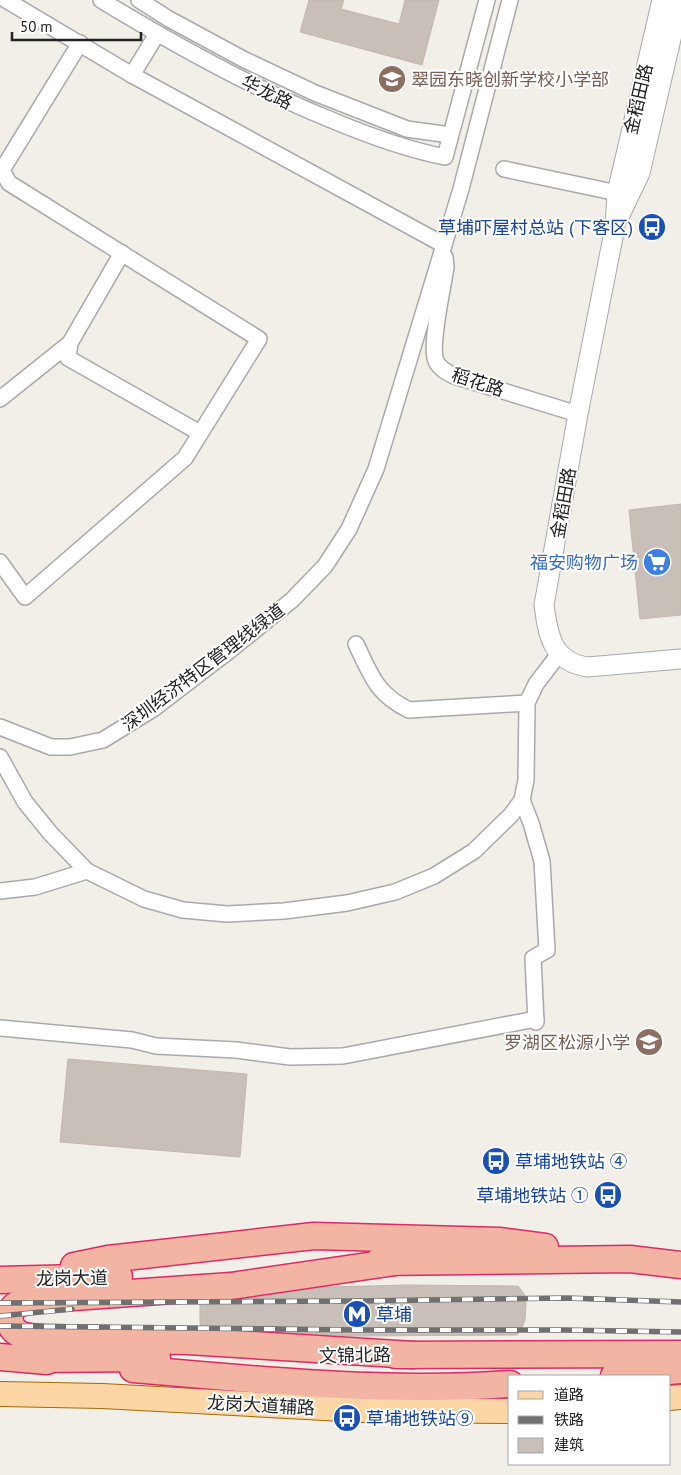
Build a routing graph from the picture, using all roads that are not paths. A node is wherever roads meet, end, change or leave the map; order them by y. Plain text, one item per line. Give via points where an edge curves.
1 (6, 0) edge
2 (101, 0) edge
3 (139, 0) edge
4 (488, 0) edge
5 (510, 0) edge
6 (662, 0) edge
7 (680, 0) edge
8 (157, 34) junction
9 (80, 43) junction
10 (132, 75) junction
11 (450, 135) junction
12 (504, 169) dead end
13 (1, 170) edge
14 (623, 194) junction
15 (444, 245) junction
16 (122, 254) junction
17 (70, 343) junction
18 (0, 399) edge
19 (578, 414) junction
20 (200, 434) junction
21 (0, 562) edge
22 (356, 644) dead end
23 (559, 654) junction
24 (681, 659) edge
25 (527, 703) junction
26 (0, 727) edge
27 (0, 757) edge
28 (522, 800) junction
29 (87, 871) junction
30 (0, 891) edge
31 (0, 1028) edge
32 (630, 1260) junction
33 (395, 1262) junction
34 (681, 1265) edge
35 (5, 1280) edge
36 (681, 1354) edge
37 (413, 1355) junction
38 (0, 1357) edge
39 (30, 1360) junction
40 (681, 1370) edge
41 (625, 1375) edge
42 (508, 1384) edge
43 (0, 1394) edge
44 (508, 1411) edge

1 - 9 street
2 - 8 street, 华龙路
3 - 11 street, 华龙路 via 243,59 315,93 407,129
4 - 11 street
5 - 15 street, 深圳经济特区管理线绿道
6 - 14 street, 金稻田路
7 - 14 street, 金稻田路 via 640,172
8 - 10 street
8 - 11 street, 华龙路 via 300,107 400,146 444,157
9 - 10 street
9 - 13 street
10 - 15 street
12 - 14 street
13 - 16 street via 9,183
14 - 19 street, 金稻田路
15 - 19 street, 稻花路 via 446,267 435,339 436,359 443,371
15 - 26 street, 深圳经济特区管理线绿道 via 376,469 350,529 325,566 292,600 234,647 153,709 103,740 51,748
16 - 17 street
16 - 20 street via 259,339
17 - 18 street
17 - 20 street via 68,358
19 - 23 street, 金稻田路 via 544,605 549,636
20 - 21 street via 185,458 25,597
22 - 25 street via 376,686 393,702 409,710
23 - 24 street via 578,666 588,667
23 - 25 street via 536,684
25 - 28 street via 526,780
27 - 29 street via 25,802
28 - 29 street via 474,851 434,876 395,892 347,903 227,914 183,910 144,899
28 - 31 street via 542,861 546,950 533,958 536,1021 343,1056 299,1057 156,1046 132,1040
29 - 30 street via 35,887
32 - 33 highway
32 - 34 highway
32 - 35 highway via 499,1241 314,1236 108,1260
33 - 35 highway, 龙岗大道 via 144,1277
33 - 37 highway via 231,1286 30,1300 16,1305 9,1320 18,1333 42,1338 188,1342
36 - 37 highway, 文锦北路
37 - 39 highway, 文锦北路
38 - 39 highway
39 - 42 highway via 232,1378 369,1386
40 - 41 highway
43 - 44 main road, 龙岗大道辅路 via 102,1396 361,1410

